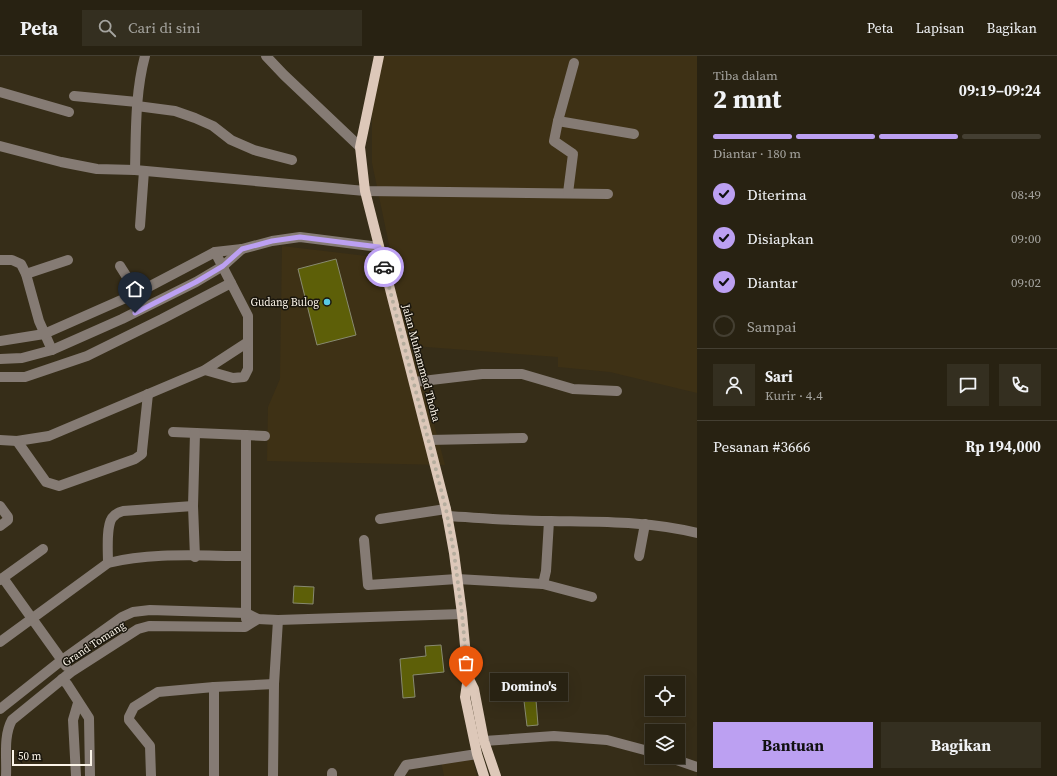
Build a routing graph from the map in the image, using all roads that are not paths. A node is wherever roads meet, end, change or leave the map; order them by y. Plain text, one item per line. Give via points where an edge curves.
1 (145, 56) edge
2 (266, 56) edge
3 (379, 56) edge
4 (574, 63) dead end
5 (0, 92) edge
6 (74, 96) dead end
7 (137, 104) junction
8 (68, 112) dead end
9 (558, 122) junction
10 (634, 134) dead end
11 (0, 146) edge
12 (360, 148) junction
13 (292, 160) dead end
14 (140, 171) junction
15 (365, 191) junction
16 (568, 193) junction
17 (608, 194) dead end
18 (140, 226) dead end
19 (379, 247) junction
20 (242, 249) junction
21 (215, 252) junction
22 (0, 260) edge
23 (68, 260) dead end
24 (120, 266) dead end
25 (223, 266) junction
26 (26, 274) junction
27 (231, 283) junction
28 (137, 293) junction
29 (122, 319) junction
30 (44, 334) junction
31 (130, 335) junction
32 (0, 341) edge
33 (248, 342) junction
34 (52, 350) junction
35 (22, 358) junction
36 (0, 360) edge
37 (205, 370) junction
38 (0, 377) edge
39 (25, 377) junction
40 (414, 382) junction
41 (617, 391) dead end
42 (148, 394) junction
43 (173, 432) dead end
44 (195, 433) junction
45 (246, 435) junction
46 (266, 436) dead end
47 (523, 438) dead end
48 (0, 440) edge
49 (429, 440) junction
50 (17, 441) junction
51 (0, 506) edge
52 (193, 506) junction
53 (447, 513) junction
54 (380, 519) dead end
55 (549, 521) junction
56 (645, 524) junction
57 (0, 526) edge
58 (697, 533) edge
59 (364, 540) dead end
60 (43, 548) dead end
61 (195, 556) junction
62 (246, 556) junction
63 (639, 556) dead end
64 (108, 563) junction
65 (457, 578) junction
66 (2, 579) edge
67 (543, 584) junction
68 (592, 597) dead end
69 (246, 613) junction
70 (462, 614) junction
71 (33, 618) junction
72 (258, 619) junction
73 (278, 620) junction
74 (245, 627) junction
75 (0, 642) edge
76 (62, 660) junction
77 (71, 672) junction
78 (468, 678) junction
79 (62, 679) junction
80 (274, 684) junction
81 (214, 687) junction
82 (78, 703) junction
83 (0, 709) edge
84 (89, 718) junction
85 (74, 720) junction
86 (484, 741) junction
87 (645, 750) edge
88 (477, 754) junction
89 (685, 763) edge
90 (697, 767) edge
91 (6, 776) edge
92 (76, 776) edge
93 (90, 776) edge
94 (150, 776) edge
95 (214, 776) edge
96 (273, 776) edge
97 (399, 776) edge
98 (484, 776) edge
99 (496, 776) edge

1 - 7 street
2 - 12 street
3 - 12 main road, Jalan Muhammad Thoha
4 - 9 street
5 - 8 street
6 - 7 street
7 - 13 street via 175,111 195,118 213,126 231,140 254,150
7 - 14 street
9 - 10 street
9 - 16 street via 554,141 573,154
11 - 14 street via 97,169
12 - 15 main road, Jalan Muhammad Thoha
14 - 15 street
14 - 18 street
15 - 16 street
15 - 19 main road, Jalan Muhammad Thoha
16 - 17 street
19 - 20 street via 300,237
19 - 40 main road, Jalan Muhammad Thoha
20 - 21 street
20 - 25 street
21 - 25 street
21 - 28 street
22 - 26 street via 12,260 21,264
23 - 26 street
24 - 28 street
25 - 27 street
25 - 29 street
26 - 30 street
27 - 31 street
27 - 33 street via 248,316
28 - 30 street
29 - 31 street
29 - 34 street
30 - 32 street
30 - 34 street
31 - 39 street via 87,356
33 - 37 street
33 - 37 street via 248,369 244,377 233,378
34 - 35 street
35 - 36 street
35 - 39 street
37 - 42 street
38 - 39 street
40 - 41 street via 482,374 522,374 574,389
40 - 49 main road, Jalan Muhammad Thoha
42 - 50 street via 49,436
42 - 50 street via 142,454 135,459 59,486 46,482
43 - 44 street
44 - 45 street
44 - 52 street
45 - 46 street
45 - 62 street
47 - 49 street
48 - 50 street
49 - 53 main road, Jalan Muhammad Thoha
51 - 57 street via 8,520
52 - 61 street
52 - 64 street via 118,512 110,524
53 - 54 street
53 - 55 street
53 - 65 main road, Jalan Muhammad Thoha
55 - 56 street
55 - 67 street
56 - 58 street
56 - 63 street
59 - 65 street via 368,585
60 - 66 street
61 - 62 street
61 - 64 street via 158,556
62 - 69 street
64 - 71 street
65 - 67 street
65 - 70 main road, Jalan Muhammad Thoha
66 - 71 street
67 - 68 street
69 - 72 street, Grand Tomang
69 - 74 street
69 - 76 street, Grand Tomang via 150,610 133,612 122,616
70 - 73 street, Grand Tomang
70 - 78 main road, Jalan Muhammad Thoha
71 - 75 street
71 - 76 street
72 - 73 street, Grand Tomang
72 - 74 street
73 - 80 street
74 - 77 street, Grand Tomang via 150,626 138,629
76 - 77 street
76 - 83 street, Grand Tomang
77 - 79 street, Grand Tomang
78 - 86 main road, Jalan Muhammad Thoha via 474,689
78 - 88 main road, Jalan Muhammad Thoha via 466,697
79 - 82 street
79 - 91 street, Grand Tomang via 12,720 7,734
80 - 81 street
80 - 96 street
81 - 94 street via 158,692 134,707 129,720 150,746
81 - 95 street
82 - 84 street
82 - 85 street
84 - 85 street
84 - 93 street
85 - 92 street
86 - 87 street via 554,736 607,740
86 - 99 main road, Jalan Muhammad Thoha
88 - 97 street via 406,765
88 - 98 main road, Jalan Muhammad Thoha
89 - 90 street

